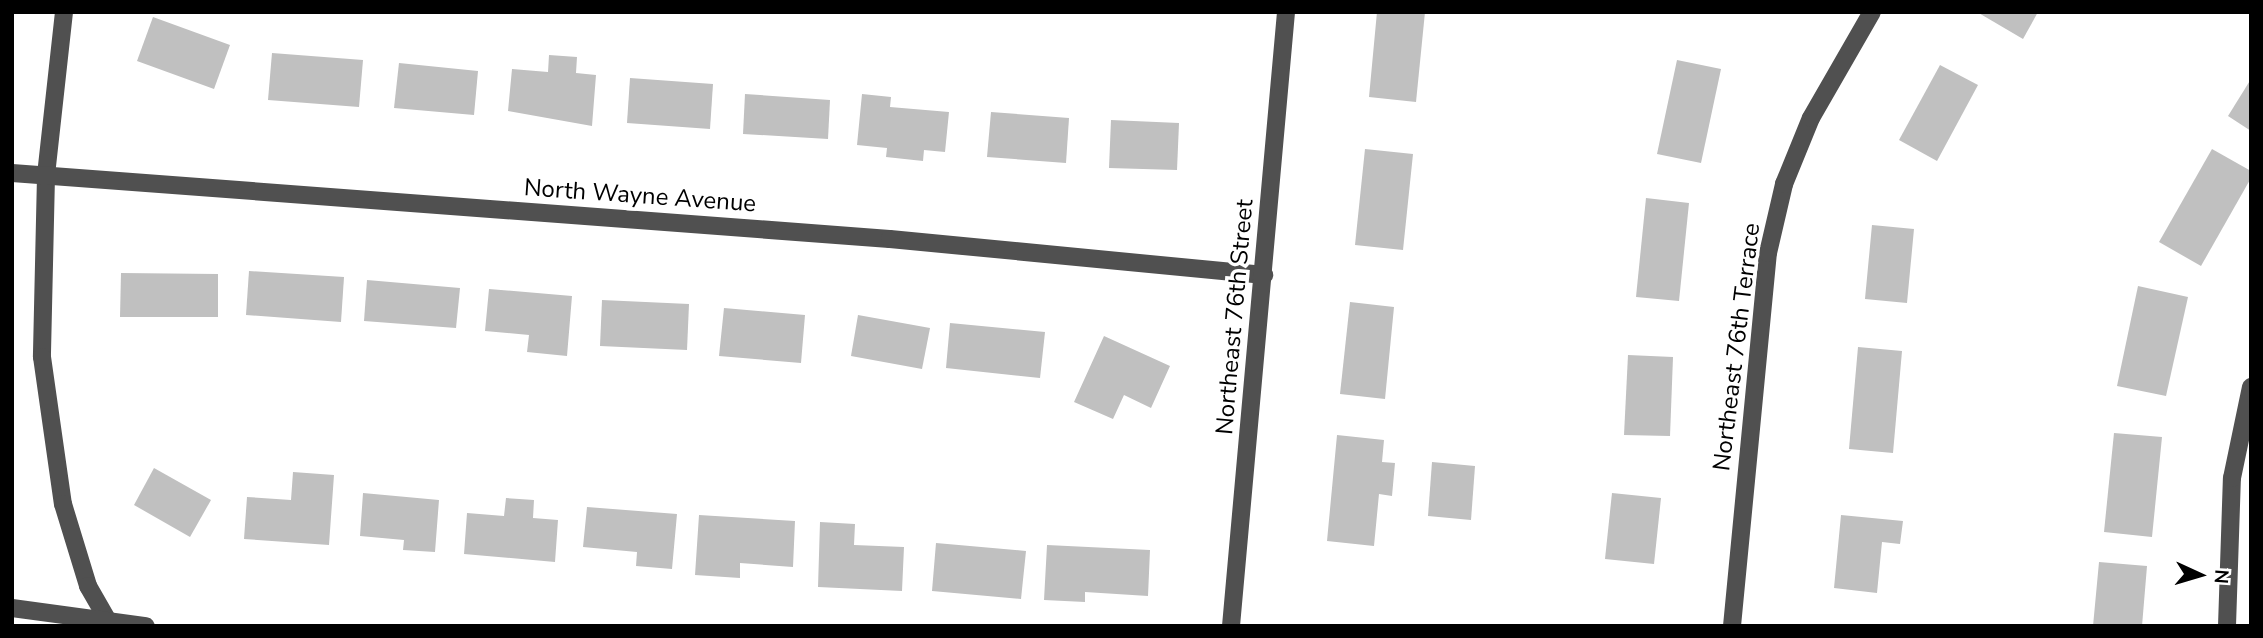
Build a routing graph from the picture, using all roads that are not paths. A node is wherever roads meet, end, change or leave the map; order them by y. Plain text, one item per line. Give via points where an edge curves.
1 (64, 12) edge
2 (1286, 12) edge
3 (1872, 12) edge
4 (12, 173) edge
5 (46, 176) junction
6 (1264, 275) junction
7 (2251, 387) edge
8 (12, 608) edge
9 (112, 622) edge
10 (146, 626) edge
11 (1231, 626) edge
12 (1732, 626) edge
13 (2227, 626) edge

1 - 5 street
2 - 6 street, Northeast 76th Street
3 - 12 street, Northeast 76th Terrace via 1811,118 1776,219
4 - 5 street, North Wayne Avenue
5 - 6 street, North Wayne Avenue via 890,239
5 - 9 street via 42,357 63,505 88,586
6 - 11 street, Northeast 76th Street
7 - 13 street via 2232,478
8 - 9 street
9 - 10 street

